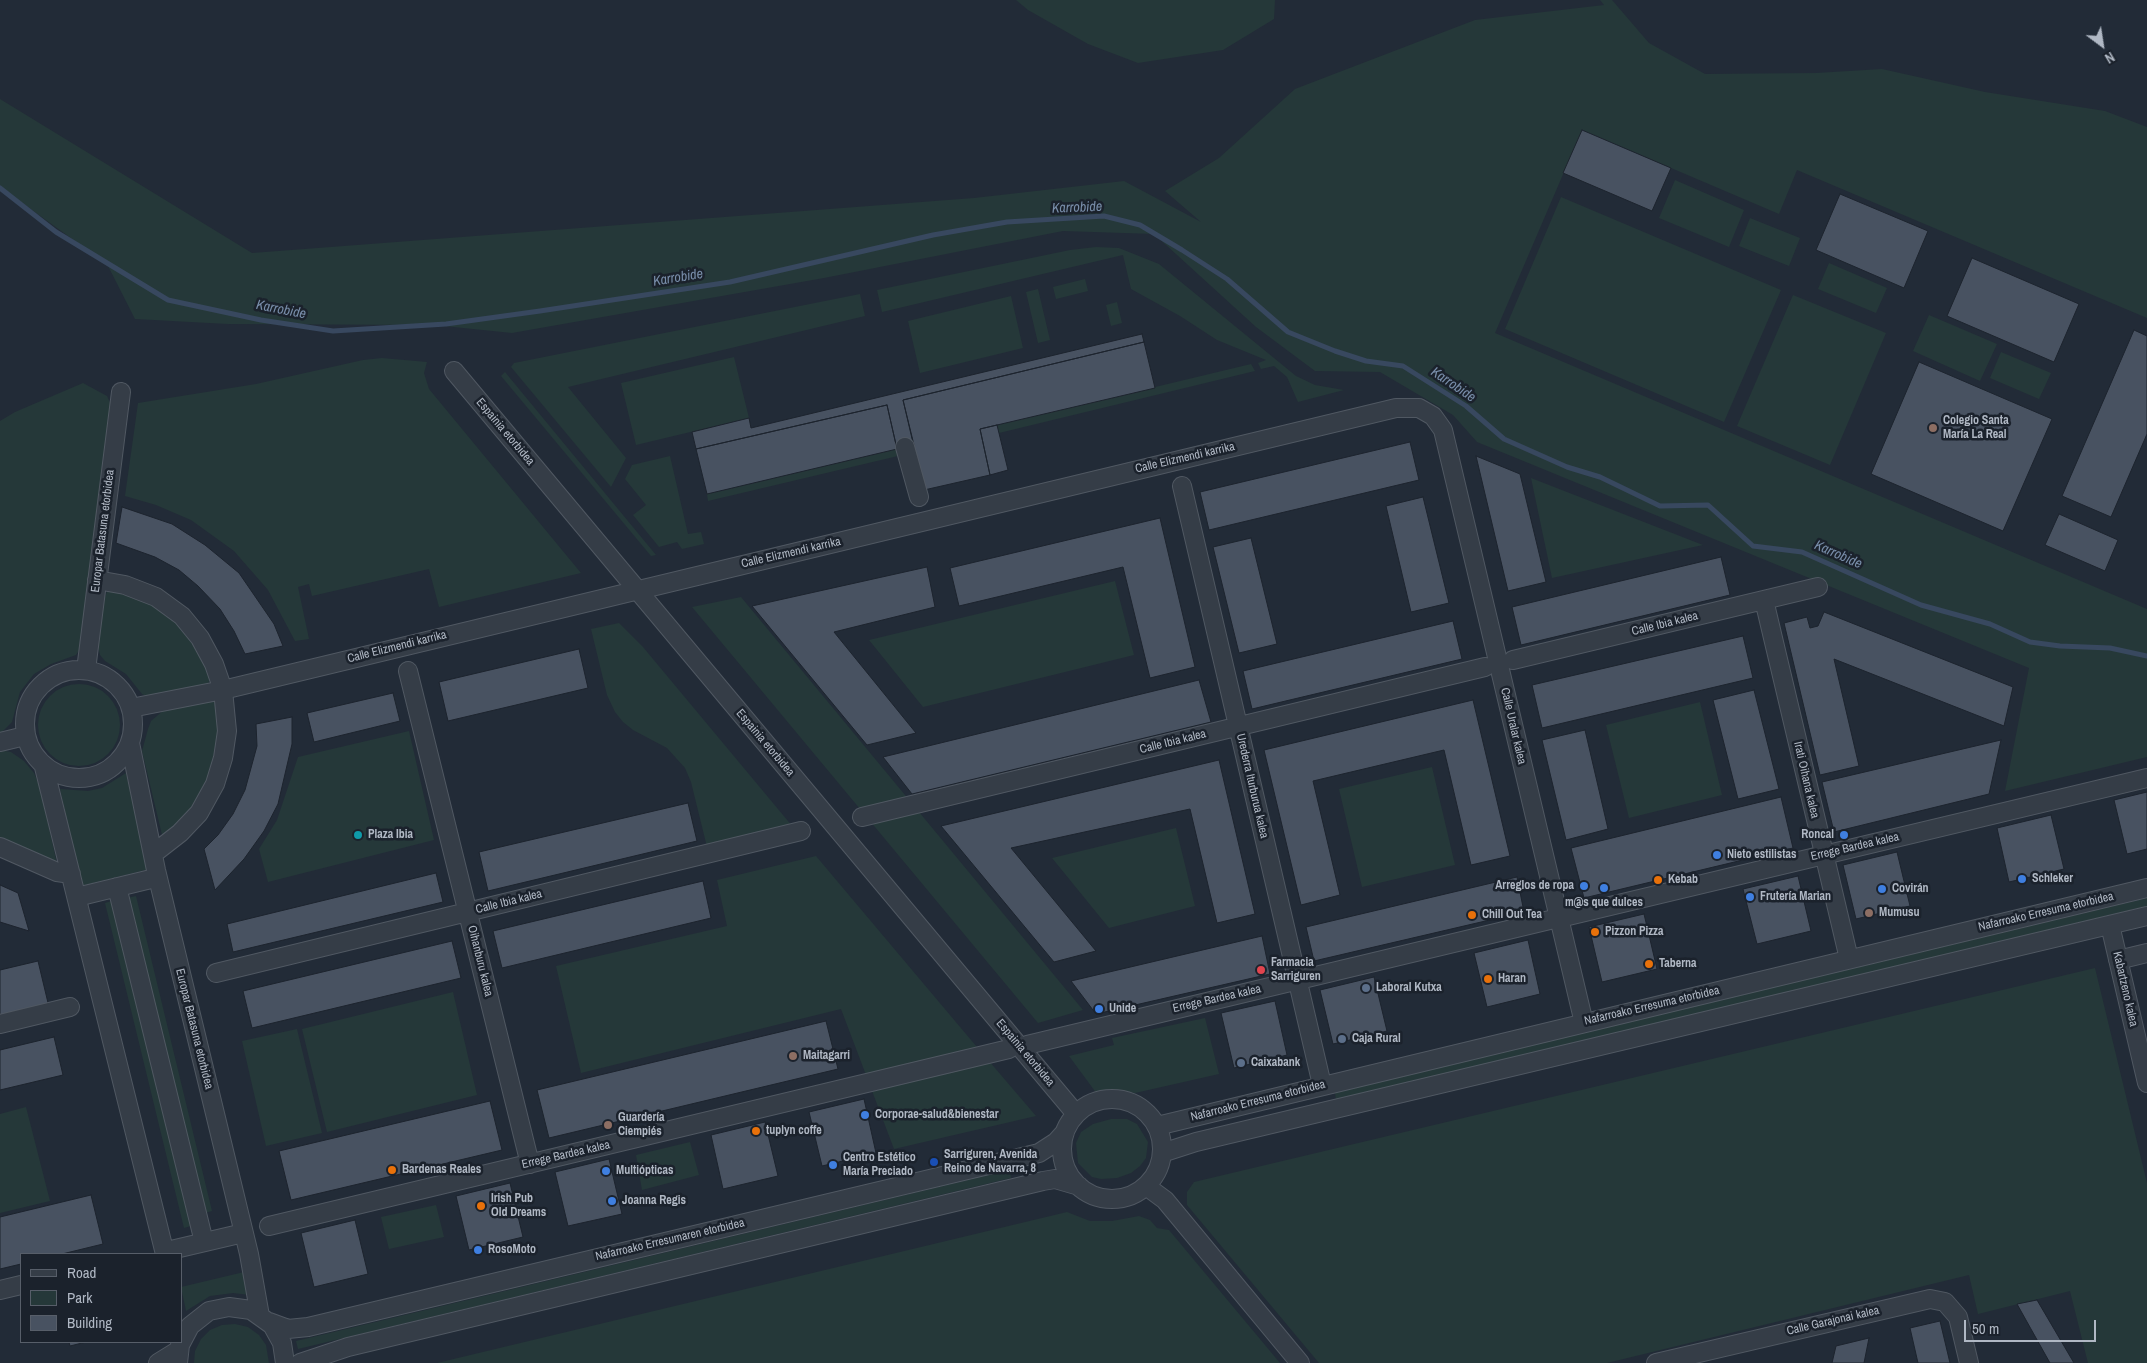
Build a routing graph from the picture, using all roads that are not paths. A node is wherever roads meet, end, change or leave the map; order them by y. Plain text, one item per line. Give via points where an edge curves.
1 (454, 370) dead end
2 (121, 392) dead end
3 (1443, 430) joint
4 (906, 447) dead end
5 (1182, 486) dead end
6 (919, 497) dead end
7 (97, 580) junction
8 (1818, 587) dead end
9 (637, 590) junction
10 (1764, 600) junction
11 (1513, 660) dead end
12 (1485, 667) dead end
13 (86, 670) junction
14 (408, 671) dead end
15 (223, 690) junction
16 (131, 708) junction
17 (1238, 726) junction
18 (25, 736) junction
19 (0, 742) edge
20 (130, 743) junction
21 (44, 767) junction
22 (2147, 778) edge
23 (862, 817) dead end
24 (801, 831) dead end
25 (0, 847) edge
26 (153, 854) junction
27 (1824, 855) junction
28 (71, 874) junction
29 (151, 879) dead end
30 (117, 887) junction
31 (2147, 888) edge
32 (85, 895) dead end
33 (468, 912) junction
34 (2147, 916) edge
35 (2110, 925) junction
36 (2147, 953) edge
37 (1849, 959) junction
38 (2118, 960) junction
39 (216, 973) dead end
40 (1298, 980) junction
41 (70, 1007) dead end
42 (1584, 1023) junction
43 (0, 1024) edge
44 (2144, 1056) edge
45 (2147, 1083) edge
46 (1322, 1085) junction
47 (1076, 1114) junction
48 (1157, 1126) junction
49 (1065, 1132) junction
50 (1162, 1154) junction
51 (530, 1164) junction
52 (1079, 1186) junction
53 (1146, 1186) junction
54 (204, 1242) junction
55 (168, 1252) edge
56 (20, 1285) edge
57 (0, 1290) edge
58 (264, 1319) junction
59 (184, 1323) edge
60 (180, 1343) edge
61 (178, 1356) edge
62 (158, 1363) edge
63 (285, 1363) edge
64 (300, 1363) edge
65 (1300, 1363) edge
66 (1656, 1363) edge
67 (1969, 1363) edge

1 - 9 street, Espainia etorbidea
2 - 7 street, Europar Batasuna etorbidea
3 - 9 street, Calle Elizmendi karrika via 1433,416 1419,408 1396,408
3 - 42 street, Calle Uralar kalea
4 - 6 street
5 - 17 street, Urederra Iturburua kalea
7 - 13 street, Europar Batasuna etorbidea
7 - 15 street via 125,585 156,597 182,616 200,638
8 - 10 street, Calle Ibia kalea
9 - 15 street, Calle Elizmendi karrika
9 - 47 street, Espainia etorbidea
10 - 11 street, Calle Ibia kalea
10 - 27 street, Irati Oihana kalea
12 - 17 street, Calle Ibia kalea
13 - 16 street via 114,682 125,694
13 - 18 street via 68,670 52,676 38,687 26,710
14 - 33 street, Oihanburu kalea
15 - 16 street, Calle Elizmendi karrika
15 - 26 street via 227,731 215,784 199,813
16 - 20 street via 133,726
17 - 23 street, Calle Ibia kalea
17 - 40 street, Urederra Iturburua kalea
18 - 19 street
18 - 21 street via 32,753
20 - 21 street via 122,758 93,776 76,779
20 - 26 street, Europar Batasuna etorbidea
21 - 28 street
22 - 27 street, Errege Bardea kalea
24 - 33 street, Calle Ibia kalea
25 - 28 street via 57,872
26 - 58 street, Europar Batasuna etorbidea
27 - 37 street, Irati Oihana kalea
27 - 40 street, Errege Bardea kalea
28 - 55 street
29 - 30 street
30 - 32 street
30 - 54 street
31 - 37 street, Nafarroako Erresuma etorbidea
33 - 39 street, Calle Ibia kalea
33 - 51 street, Oihanburu kalea
34 - 35 street, Nafarroako Erresuma etorbidea
35 - 38 street, Kabartzeno kalea
35 - 50 street, Nafarroako Erresuma etorbidea via 1196,1142
36 - 38 street
37 - 42 street, Nafarroako Erresuma etorbidea
38 - 44 street, Kabartzeno kalea
40 - 46 street, Urederra Iturburua kalea
40 - 51 street, Errege Bardea kalea
41 - 43 street
42 - 46 street, Nafarroako Erresuma etorbidea
44 - 45 street, Kabartzeno kalea
46 - 48 street, Nafarroako Erresuma etorbidea
47 - 48 street via 1089,1104 1104,1099 1120,1099 1141,1108
47 - 49 street
48 - 50 street via 1162,1139
49 - 52 street via 1062,1144 1065,1166
49 - 58 street, Nafarroako Erresumaren etorbidea via 1039,1153 308,1327 288,1329
50 - 53 street via 1154,1177
51 - 54 street, Errege Bardea kalea
52 - 53 street via 1097,1197 1114,1199 1131,1195
52 - 64 street via 1061,1180 1043,1181 366,1343
53 - 65 street via 1165,1200
54 - 55 street, Errege Bardea kalea
56 - 57 street
58 - 59 street, Nafarroako Erresumaren etorbidea via 245,1308 221,1307
58 - 63 street via 282,1343
60 - 61 street, Nafarroako Erresumaren etorbidea
61 - 62 street, Nafarroako Erresumaren etorbidea
66 - 67 street, Calle Garajonai kalea via 1930,1298 1945,1302 1958,1317

